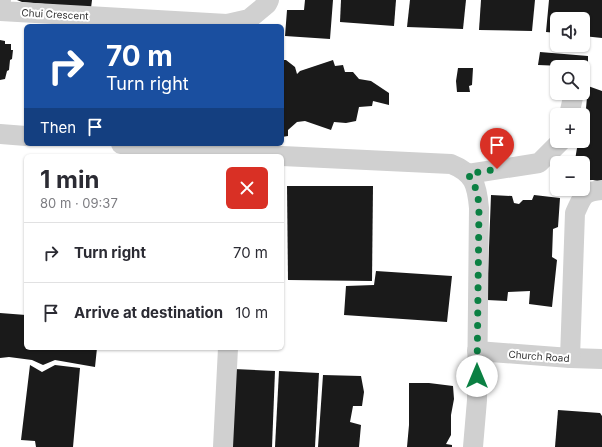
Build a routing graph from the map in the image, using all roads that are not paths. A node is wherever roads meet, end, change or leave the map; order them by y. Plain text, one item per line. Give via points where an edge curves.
1 (1, 0) edge
2 (270, 0) edge
3 (0, 134) edge
4 (24, 136) edge
5 (142, 146) edge
6 (557, 148) edge
7 (228, 154) edge
8 (284, 156) edge
9 (548, 166) edge
10 (468, 174) junction
11 (585, 196) edge
12 (228, 350) edge
13 (477, 351) junction
14 (570, 358) junction
15 (602, 359) edge
16 (223, 447) edge
17 (473, 447) edge

1 - 2 street, Chui Crescent via 0,11 227,24 249,19
3 - 4 street
5 - 7 street
6 - 9 street
8 - 10 street via 451,164
9 - 10 street
10 - 13 street via 478,192 479,208
11 - 14 street via 575,213
12 - 16 street
13 - 14 street, Church Road
13 - 17 street via 477,400
14 - 15 street, Church Road

